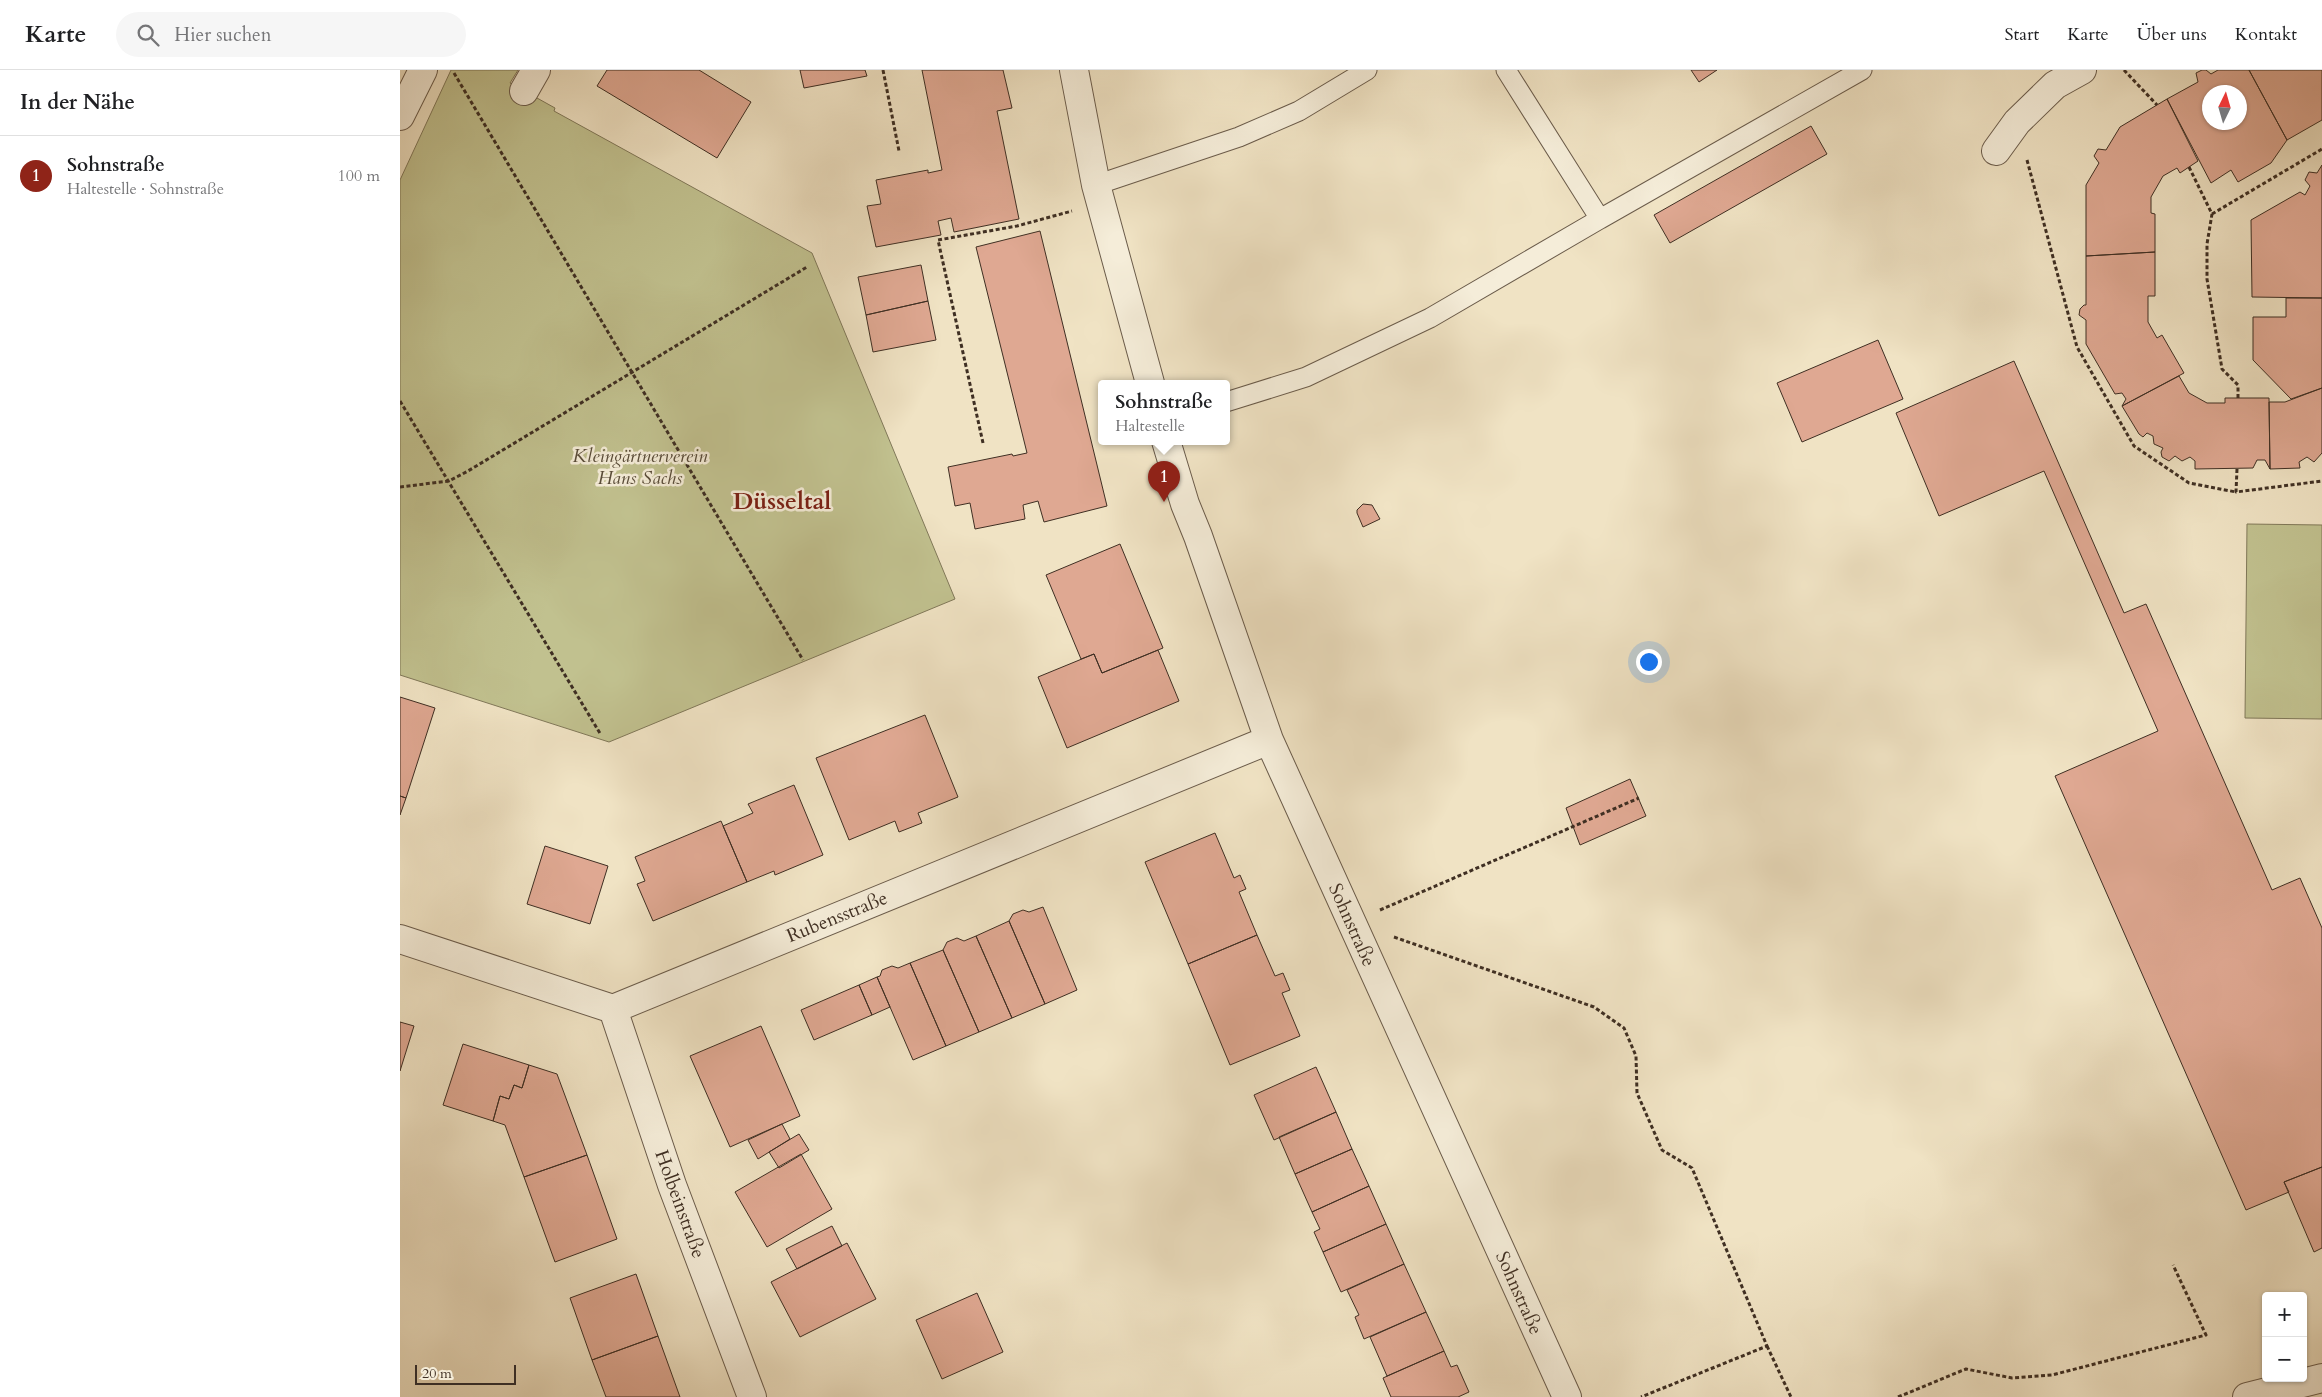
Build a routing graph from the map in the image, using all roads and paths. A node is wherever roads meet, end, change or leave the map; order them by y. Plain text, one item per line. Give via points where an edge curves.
1 (422, 70) edge
2 (452, 70) edge
3 (883, 70) edge
4 (1074, 70) edge
5 (1367, 70) edge
6 (1506, 70) edge
7 (1862, 70) edge
8 (2082, 70) edge
9 (2124, 70) edge
10 (2157, 105) dead end
11 (400, 116) edge
12 (2017, 122) junction
13 (2322, 149) edge
14 (899, 151) dead end
15 (1996, 151) dead end
16 (2188, 167) dead end
17 (1099, 195) junction
18 (2212, 214) junction
19 (1600, 220) junction
20 (807, 267) dead end
21 (632, 372) junction
22 (1149, 380) edge
23 (2238, 398) dead end
24 (1230, 401) edge
25 (400, 402) edge
26 (983, 443) dead end
27 (1167, 445) edge
28 (2237, 468) dead end
29 (449, 480) junction
30 (2322, 481) edge
31 (400, 487) edge
32 (2236, 492) junction
33 (803, 660) dead end
34 (601, 735) dead end
35 (1269, 740) junction
36 (1639, 798) dead end
37 (1351, 922) junction
38 (400, 939) edge
39 (613, 1009) junction
40 (2173, 1265) dead end
41 (1767, 1346) junction
42 (2322, 1378) edge
43 (752, 1397) edge
44 (1567, 1397) edge
45 (1641, 1397) edge
46 (1791, 1397) edge
47 (1898, 1397) edge
48 (2247, 1397) edge

1 - 11 street
2 - 21 path
3 - 14 path
4 - 17 street
5 - 17 lane via 1299,111
6 - 19 lane
7 - 19 lane
8 - 12 street via 2055,85
9 - 10 path
12 - 15 street
12 - 32 path via 2077,347 2134,446 2189,482
13 - 18 path
16 - 18 path
17 - 22 street
17 - 26 path via 1016,226 938,240
18 - 23 path via 2207,244 2207,279 2222,369 2238,385
19 - 24 lane via 1430,318 1306,378
20 - 21 path
21 - 29 path via 468,472
21 - 33 path
25 - 29 path
27 - 35 street, Sohnstraße
28 - 32 path
29 - 31 path
29 - 34 path
30 - 32 path
35 - 37 street, Sohnstraße
35 - 39 street, Rubensstraße
36 - 37 path
37 - 41 path via 1594,1006 1624,1028 1636,1056 1637,1093 1662,1150 1692,1168
37 - 44 street, Sohnstraße
38 - 39 street
39 - 43 street, Holbeinstraße via 672,1184
40 - 47 path via 2206,1335 2052,1375 2012,1378 1966,1368
41 - 45 path
41 - 46 path
42 - 48 street

